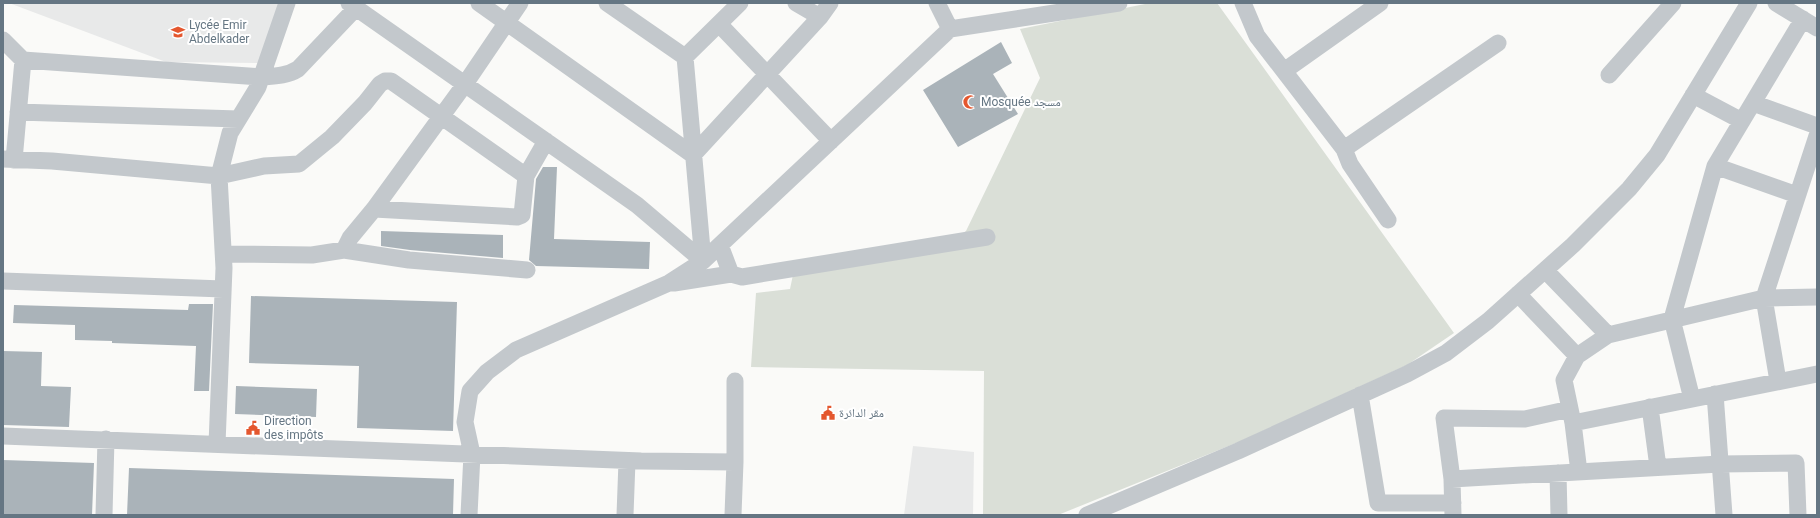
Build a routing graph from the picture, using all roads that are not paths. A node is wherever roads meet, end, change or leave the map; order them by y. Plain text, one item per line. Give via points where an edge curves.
1 (287, 3) edge
2 (479, 3) edge
3 (520, 3) edge
4 (740, 3) edge
5 (796, 3) edge
6 (830, 3) edge
7 (937, 3) edge
8 (1243, 3) edge
9 (1380, 3) edge
10 (1673, 3) edge
11 (1749, 3) edge
12 (1776, 3) edge
13 (1111, 4) edge
14 (353, 5) edge
15 (617, 6) edge
16 (820, 17) junction
17 (507, 22) junction
18 (719, 24) junction
19 (1810, 24) edge
20 (950, 29) junction
21 (3, 40) edge
22 (1498, 43) dead end
23 (685, 57) junction
24 (23, 60) junction
25 (1284, 71) junction
26 (768, 74) junction
27 (1609, 75) dead end
28 (262, 77) junction
29 (465, 84) junction
30 (1694, 95) junction
31 (1753, 103) junction
32 (18, 112) junction
33 (442, 116) junction
34 (238, 119) junction
35 (1742, 121) junction
36 (1817, 126) edge
37 (1817, 136) edge
38 (546, 141) junction
39 (831, 141) junction
40 (1344, 149) junction
41 (693, 155) junction
42 (8, 160) edge
43 (1715, 166) junction
44 (219, 176) junction
45 (526, 176) junction
46 (1798, 195) junction
47 (374, 209) junction
48 (1388, 220) dead end
49 (987, 237) dead end
50 (720, 245) junction
51 (344, 250) junction
52 (224, 254) junction
53 (703, 261) junction
54 (526, 270) dead end
55 (1545, 270) junction
56 (731, 274) junction
57 (3, 281) edge
58 (669, 283) junction
59 (224, 289) junction
60 (1518, 294) junction
61 (1817, 297) edge
62 (1764, 298) junction
63 (1672, 320) junction
64 (1608, 334) junction
65 (1577, 356) junction
66 (1817, 374) edge
67 (735, 381) dead end
68 (1778, 381) junction
69 (1715, 394) junction
70 (1360, 395) junction
71 (1692, 399) junction
72 (1650, 407) junction
73 (1572, 416) junction
74 (3, 436) edge
75 (106, 439) junction
76 (217, 444) junction
77 (472, 454) junction
78 (627, 461) junction
79 (735, 462) junction
80 (1720, 464) junction
81 (1658, 467) junction
82 (1579, 472) junction
83 (1558, 473) junction
84 (1452, 479) junction
85 (1453, 509) edge
86 (104, 515) edge
87 (470, 515) edge
88 (625, 515) edge
89 (733, 515) edge
90 (1087, 515) edge
91 (1559, 515) edge
92 (1724, 515) edge
93 (1798, 515) edge

1 - 28 street
2 - 17 street
3 - 17 street
4 - 18 street
5 - 16 street
6 - 16 street
7 - 20 street
8 - 25 street via 1257,36
9 - 25 street
10 - 27 street
11 - 30 street
12 - 19 street
13 - 20 street
14 - 28 street via 298,69 284,75
14 - 29 street
15 - 23 street
16 - 26 street
17 - 29 street
17 - 41 street
18 - 23 street
18 - 26 street
19 - 31 street
20 - 39 street
21 - 24 street
22 - 40 street
23 - 41 street
24 - 28 street
24 - 32 street
25 - 40 street
26 - 39 street
26 - 41 street
28 - 34 street
29 - 33 street
29 - 38 street
30 - 35 street
30 - 55 street via 1657,154 1629,188
31 - 35 street
31 - 36 street
32 - 34 street
32 - 42 street
33 - 44 street via 396,84 385,81 375,88 365,103 332,137 299,164 264,166
33 - 45 street
33 - 47 street
34 - 44 street via 230,133
35 - 43 street
37 - 46 street
38 - 45 street
38 - 53 street via 637,205
39 - 50 street
40 - 48 street via 1350,164
41 - 53 street
42 - 44 street via 52,161
43 - 46 street
43 - 63 street
44 - 52 street
45 - 47 street via 522,215 517,217
46 - 62 street
47 - 51 street via 350,238
49 - 56 street via 742,277
50 - 53 street
50 - 56 street
51 - 52 street via 312,255
51 - 54 street via 409,260
52 - 59 street
53 - 58 street
55 - 60 street
55 - 64 street
56 - 58 street
57 - 59 street
58 - 77 street via 516,350 487,372 470,391 465,422
59 - 76 street
60 - 65 street
60 - 70 street via 1488,321 1446,352 1407,374
61 - 62 street
62 - 63 street
62 - 68 street
63 - 64 street
63 - 71 street
64 - 65 street
65 - 73 street via 1564,380
66 - 68 street
67 - 79 street
68 - 69 street
69 - 71 street
69 - 80 street
70 - 85 street via 1378,503
70 - 90 street via 1238,451
71 - 72 street
72 - 73 street
72 - 81 street
73 - 82 street
73 - 84 street via 1525,419 1444,418
74 - 75 street
75 - 76 street
75 - 86 street
76 - 77 street
77 - 78 street
77 - 87 street
78 - 79 street
78 - 88 street
79 - 89 street
80 - 81 street
80 - 92 street
80 - 93 street via 1796,463
81 - 82 street
82 - 83 street
83 - 84 street
83 - 91 street
84 - 85 street

